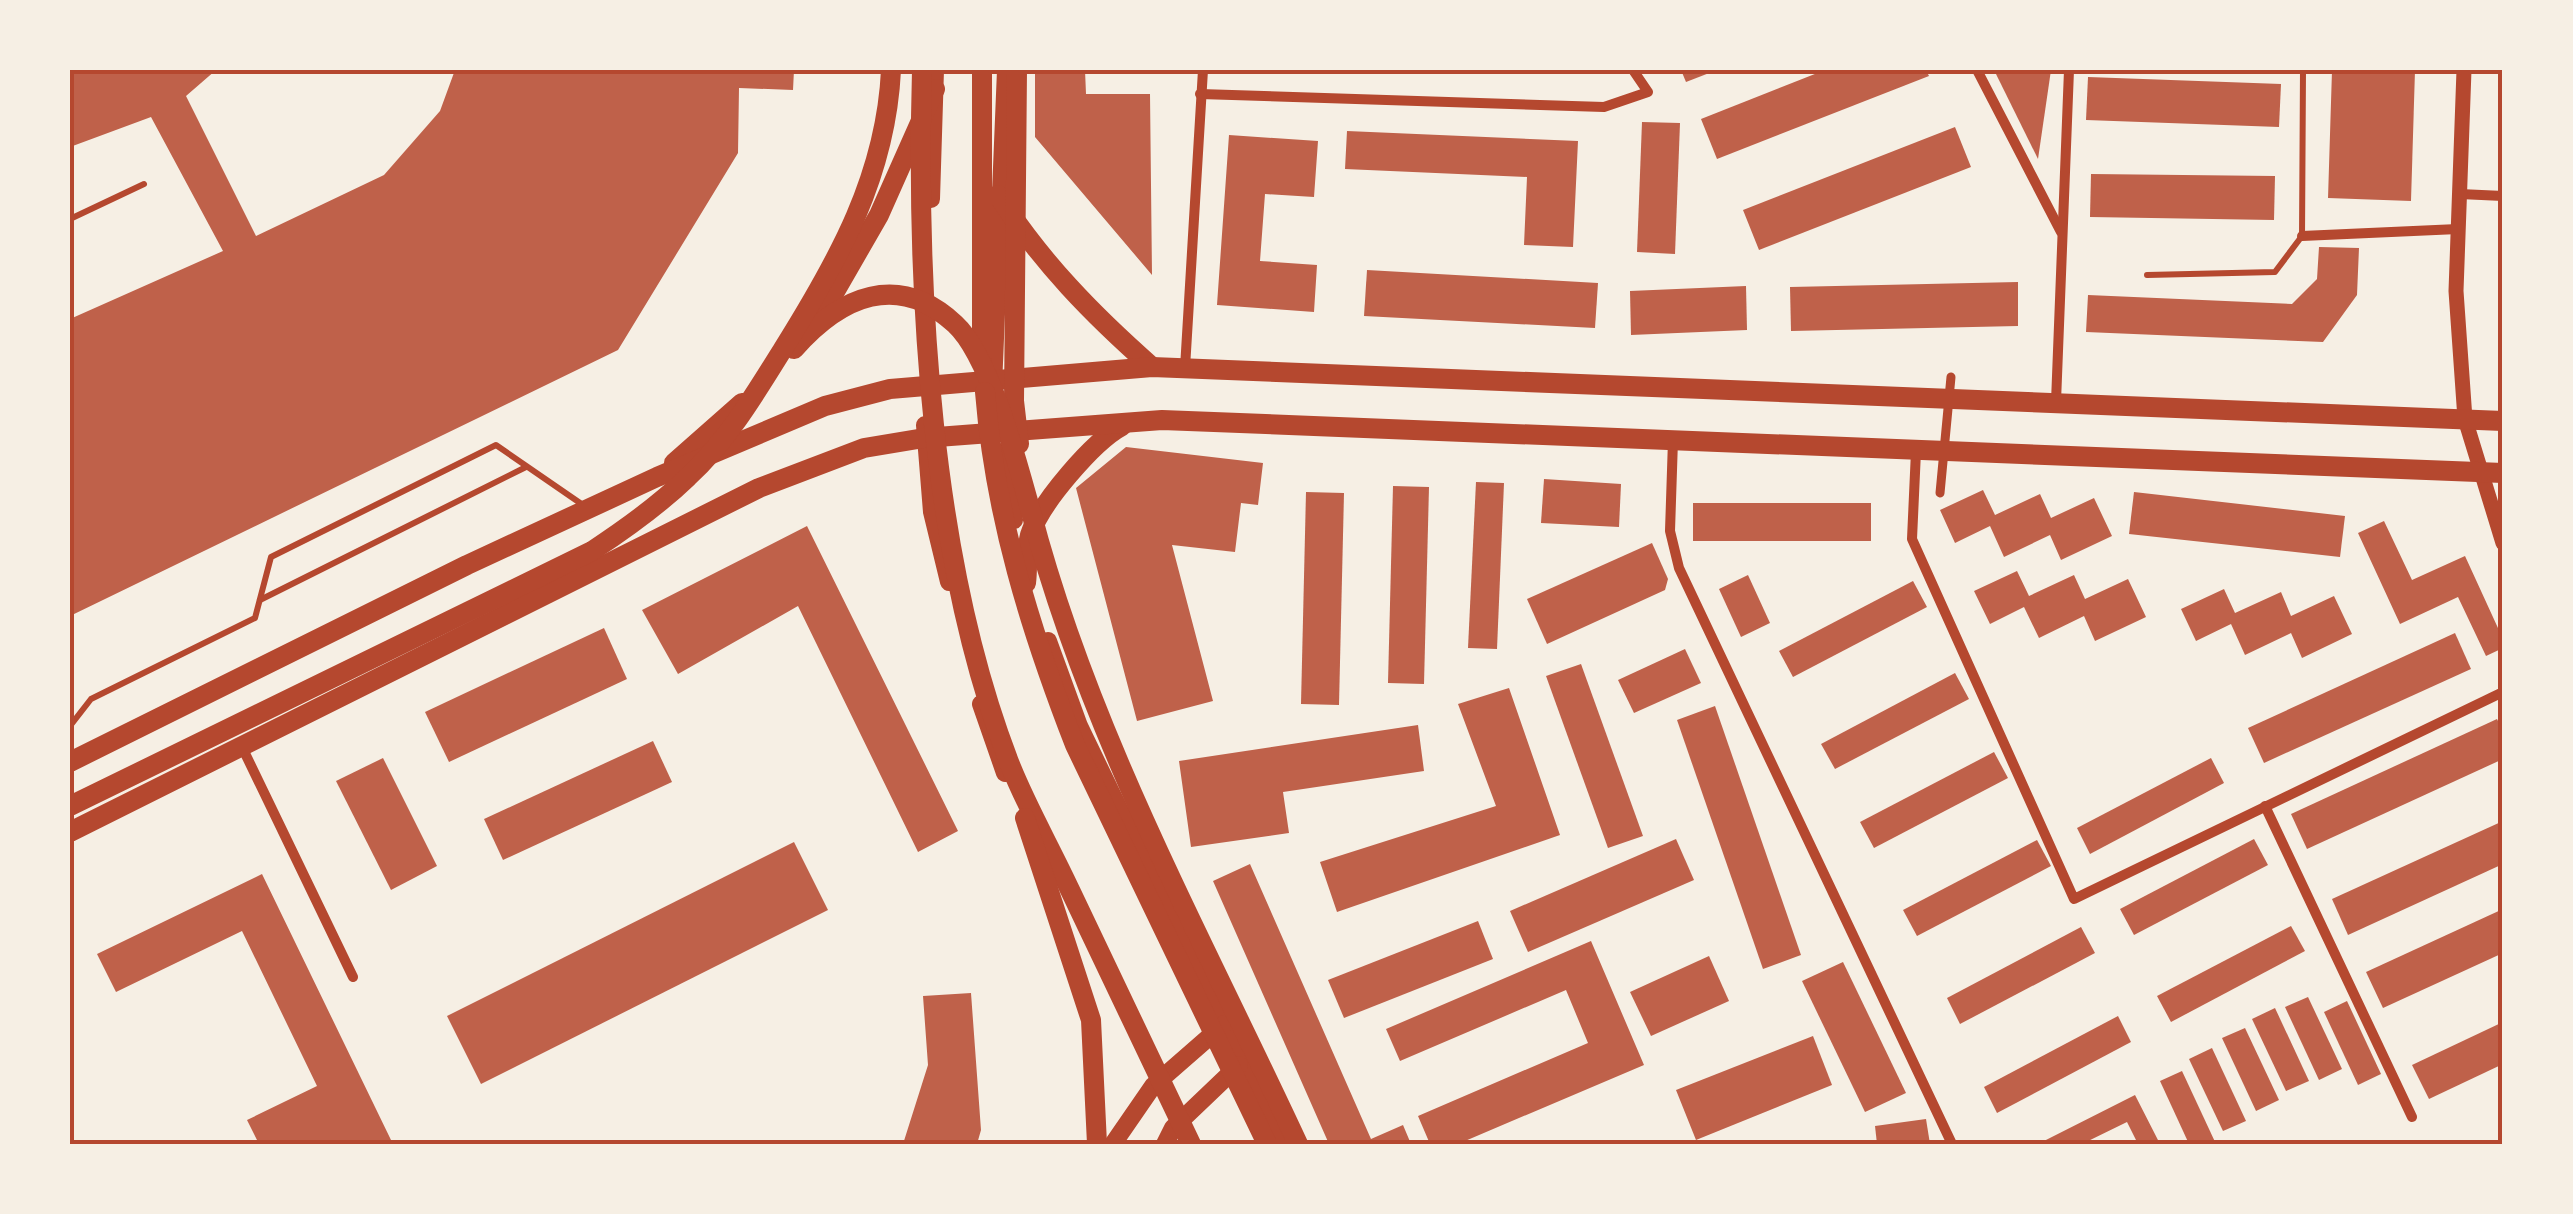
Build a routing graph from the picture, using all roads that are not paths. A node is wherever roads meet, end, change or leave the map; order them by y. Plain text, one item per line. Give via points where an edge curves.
1 (891, 70) edge
2 (922, 70) edge
3 (982, 70) edge
4 (1006, 70) edge
5 (1017, 70) edge
6 (1203, 70) edge
7 (1633, 70) edge
8 (1976, 70) edge
9 (2069, 70) edge
10 (2303, 70) edge
11 (2464, 70) edge
12 (935, 80) edge
13 (1200, 94) junction
14 (144, 184) dead end
15 (2460, 194) junction
16 (998, 195) junction
17 (2503, 196) edge
18 (70, 219) edge
19 (2458, 229) junction
20 (2062, 233) junction
21 (2302, 236) junction
22 (2147, 275) dead end
23 (1152, 367) junction
24 (1185, 369) junction
25 (1951, 378) dead end
26 (992, 379) junction
27 (925, 384) junction
28 (759, 388) junction
29 (2056, 402) junction
30 (2465, 419) junction
31 (2503, 420) edge
32 (1128, 422) junction
33 (999, 432) junction
34 (924, 438) junction
35 (1674, 440) junction
36 (1916, 450) junction
37 (527, 466) junction
38 (2480, 472) junction
39 (2503, 473) edge
40 (658, 476) junction
41 (1024, 486) junction
42 (1940, 492) dead end
43 (588, 509) junction
44 (2503, 543) edge
45 (1026, 583) junction
46 (260, 600) junction
47 (2503, 692) edge
48 (70, 726) edge
49 (242, 746) junction
50 (70, 762) edge
51 (1012, 767) junction
52 (70, 806) edge
53 (2265, 806) junction
54 (70, 832) edge
55 (353, 977) dead end
56 (1224, 1024) junction
57 (1242, 1062) junction
58 (1153, 1086) junction
59 (2412, 1117) dead end
60 (1173, 1139) edge
61 (1098, 1144) edge
62 (1114, 1144) edge
63 (1191, 1144) edge
64 (1268, 1144) edge
65 (1281, 1144) edge
66 (1298, 1144) edge
67 (1952, 1144) edge

1 - 28 main road via 882,144 862,207 837,262
2 - 51 main road via 928,303 946,529
3 - 64 main road via 980,337 990,458 1007,544 1075,745
4 - 16 main road
5 - 41 main road via 1014,401
6 - 13 street
7 - 13 street via 1648,92 1604,108
8 - 20 street
9 - 20 street
10 - 21 lane
11 - 15 street
12 - 27 main road
12 - 40 main road via 880,216 811,331 768,380
13 - 24 street
14 - 18 lane
15 - 17 street
15 - 19 street
16 - 23 main road via 1076,296
16 - 26 main road
19 - 21 street
19 - 30 street
20 - 29 street
21 - 22 lane via 2275,272
23 - 24 main road
23 - 26 main road
24 - 29 main road
25 - 42 street
26 - 27 main road
26 - 33 main road
27 - 34 main road
27 - 40 main road via 825,406
28 - 41 main road via 806,334 844,307 894,292 914,296 960,328 972,347
28 - 52 main road via 692,474 645,517 592,551
29 - 30 main road
30 - 31 main road
30 - 38 street
32 - 33 main road
32 - 35 main road
32 - 45 main road via 1106,434 1050,500 1030,535
33 - 34 main road
33 - 45 main road
34 - 49 main road via 864,448 759,488
34 - 58 main road via 932,512 990,742
35 - 36 main road
35 - 67 street via 1670,531 1678,568
36 - 38 main road
36 - 53 street via 1912,539 2074,898
37 - 43 lane
37 - 46 lane
37 - 46 lane via 496,445 271,557
38 - 39 main road
38 - 44 street
40 - 43 main road
41 - 66 main road via 1060,620 1101,726
43 - 50 main road
45 - 56 main road via 1079,726
46 - 48 lane via 255,618 91,698
47 - 53 street
49 - 54 main road
49 - 55 street
51 - 61 main road via 1038,869 1091,1020
51 - 63 main road
53 - 59 street
56 - 57 main road
56 - 58 main road
57 - 60 main road
57 - 65 main road
58 - 60 main road
58 - 62 main road

